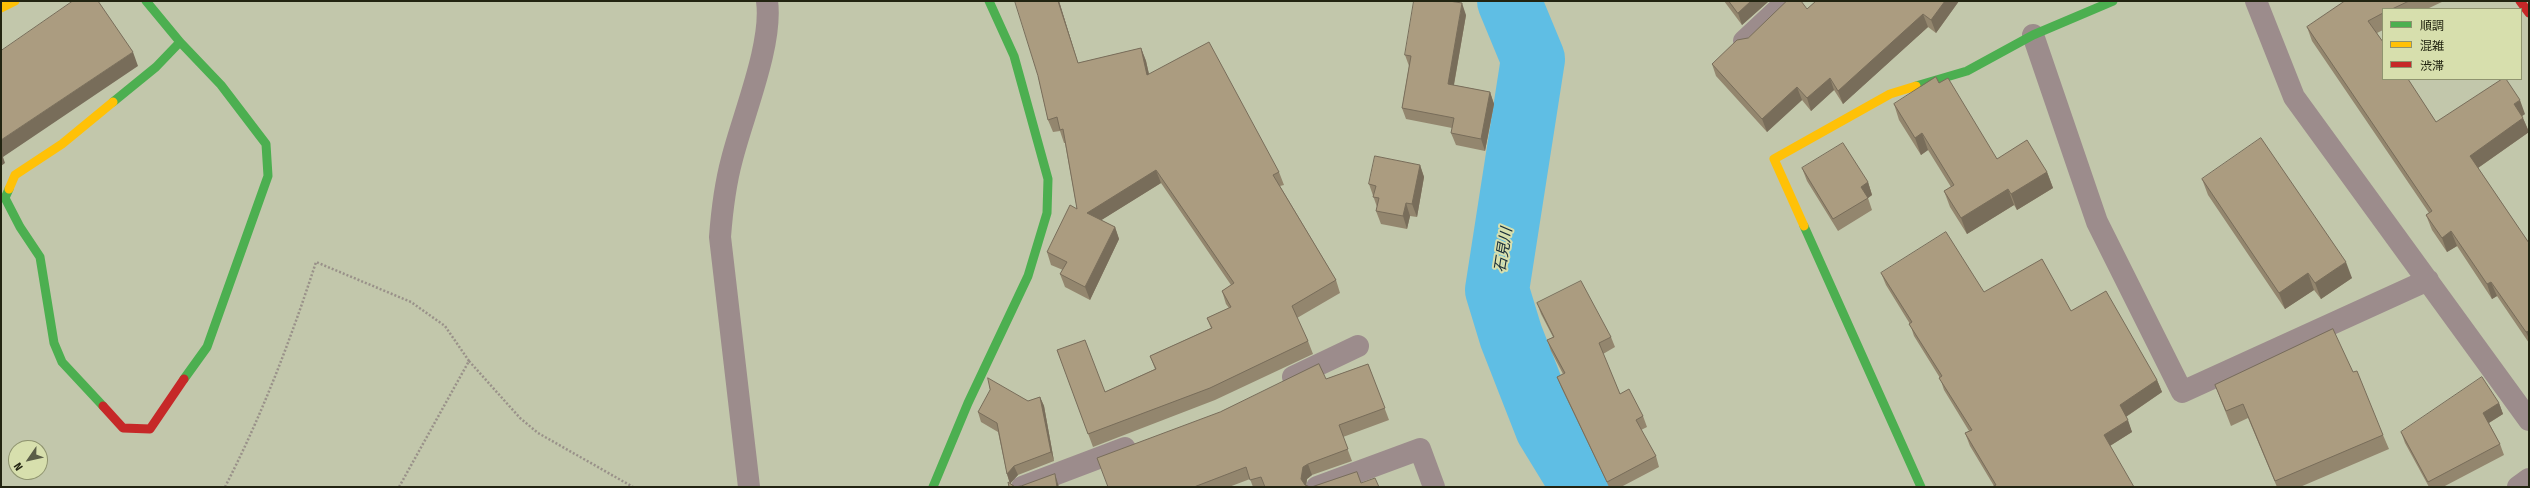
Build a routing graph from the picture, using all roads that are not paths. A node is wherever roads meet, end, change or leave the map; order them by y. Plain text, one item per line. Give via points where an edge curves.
1 (15, 1) edge
2 (146, 1) edge
3 (767, 1) edge
4 (989, 1) edge
5 (1787, 1) edge
6 (2113, 1) edge
7 (2256, 1) edge
8 (2520, 1) edge
9 (1, 8) edge
10 (2529, 13) edge
11 (2033, 35) junction
12 (1744, 41) edge
13 (180, 42) junction
14 (2428, 280) junction
15 (1358, 346) dead end
16 (1275, 386) edge
17 (2529, 420) edge
18 (1146, 440) edge
19 (2529, 478) edge
20 (750, 487) edge
21 (933, 487) edge
22 (1022, 487) edge
23 (1317, 487) edge
24 (1434, 487) edge
25 (1920, 487) edge
26 (2518, 487) edge

1 - 9 street
2 - 13 street
3 - 20 street via 770,18 732,158 724,196 720,237
4 - 21 street via 1014,56 1048,180 1047,213 1028,276 968,403
5 - 12 street
6 - 11 street
7 - 14 street via 2294,97
8 - 10 street
11 - 14 street via 2097,222 2182,392
11 - 25 street via 1967,71 1890,94 1774,159
13 - 13 street via 156,67 73,135 15,175 6,198 20,227 40,257 54,343 62,362 123,428 150,430 207,347 268,176 266,144 221,85
14 - 17 street
15 - 16 street
18 - 22 street
19 - 26 street
23 - 24 street via 1420,448

